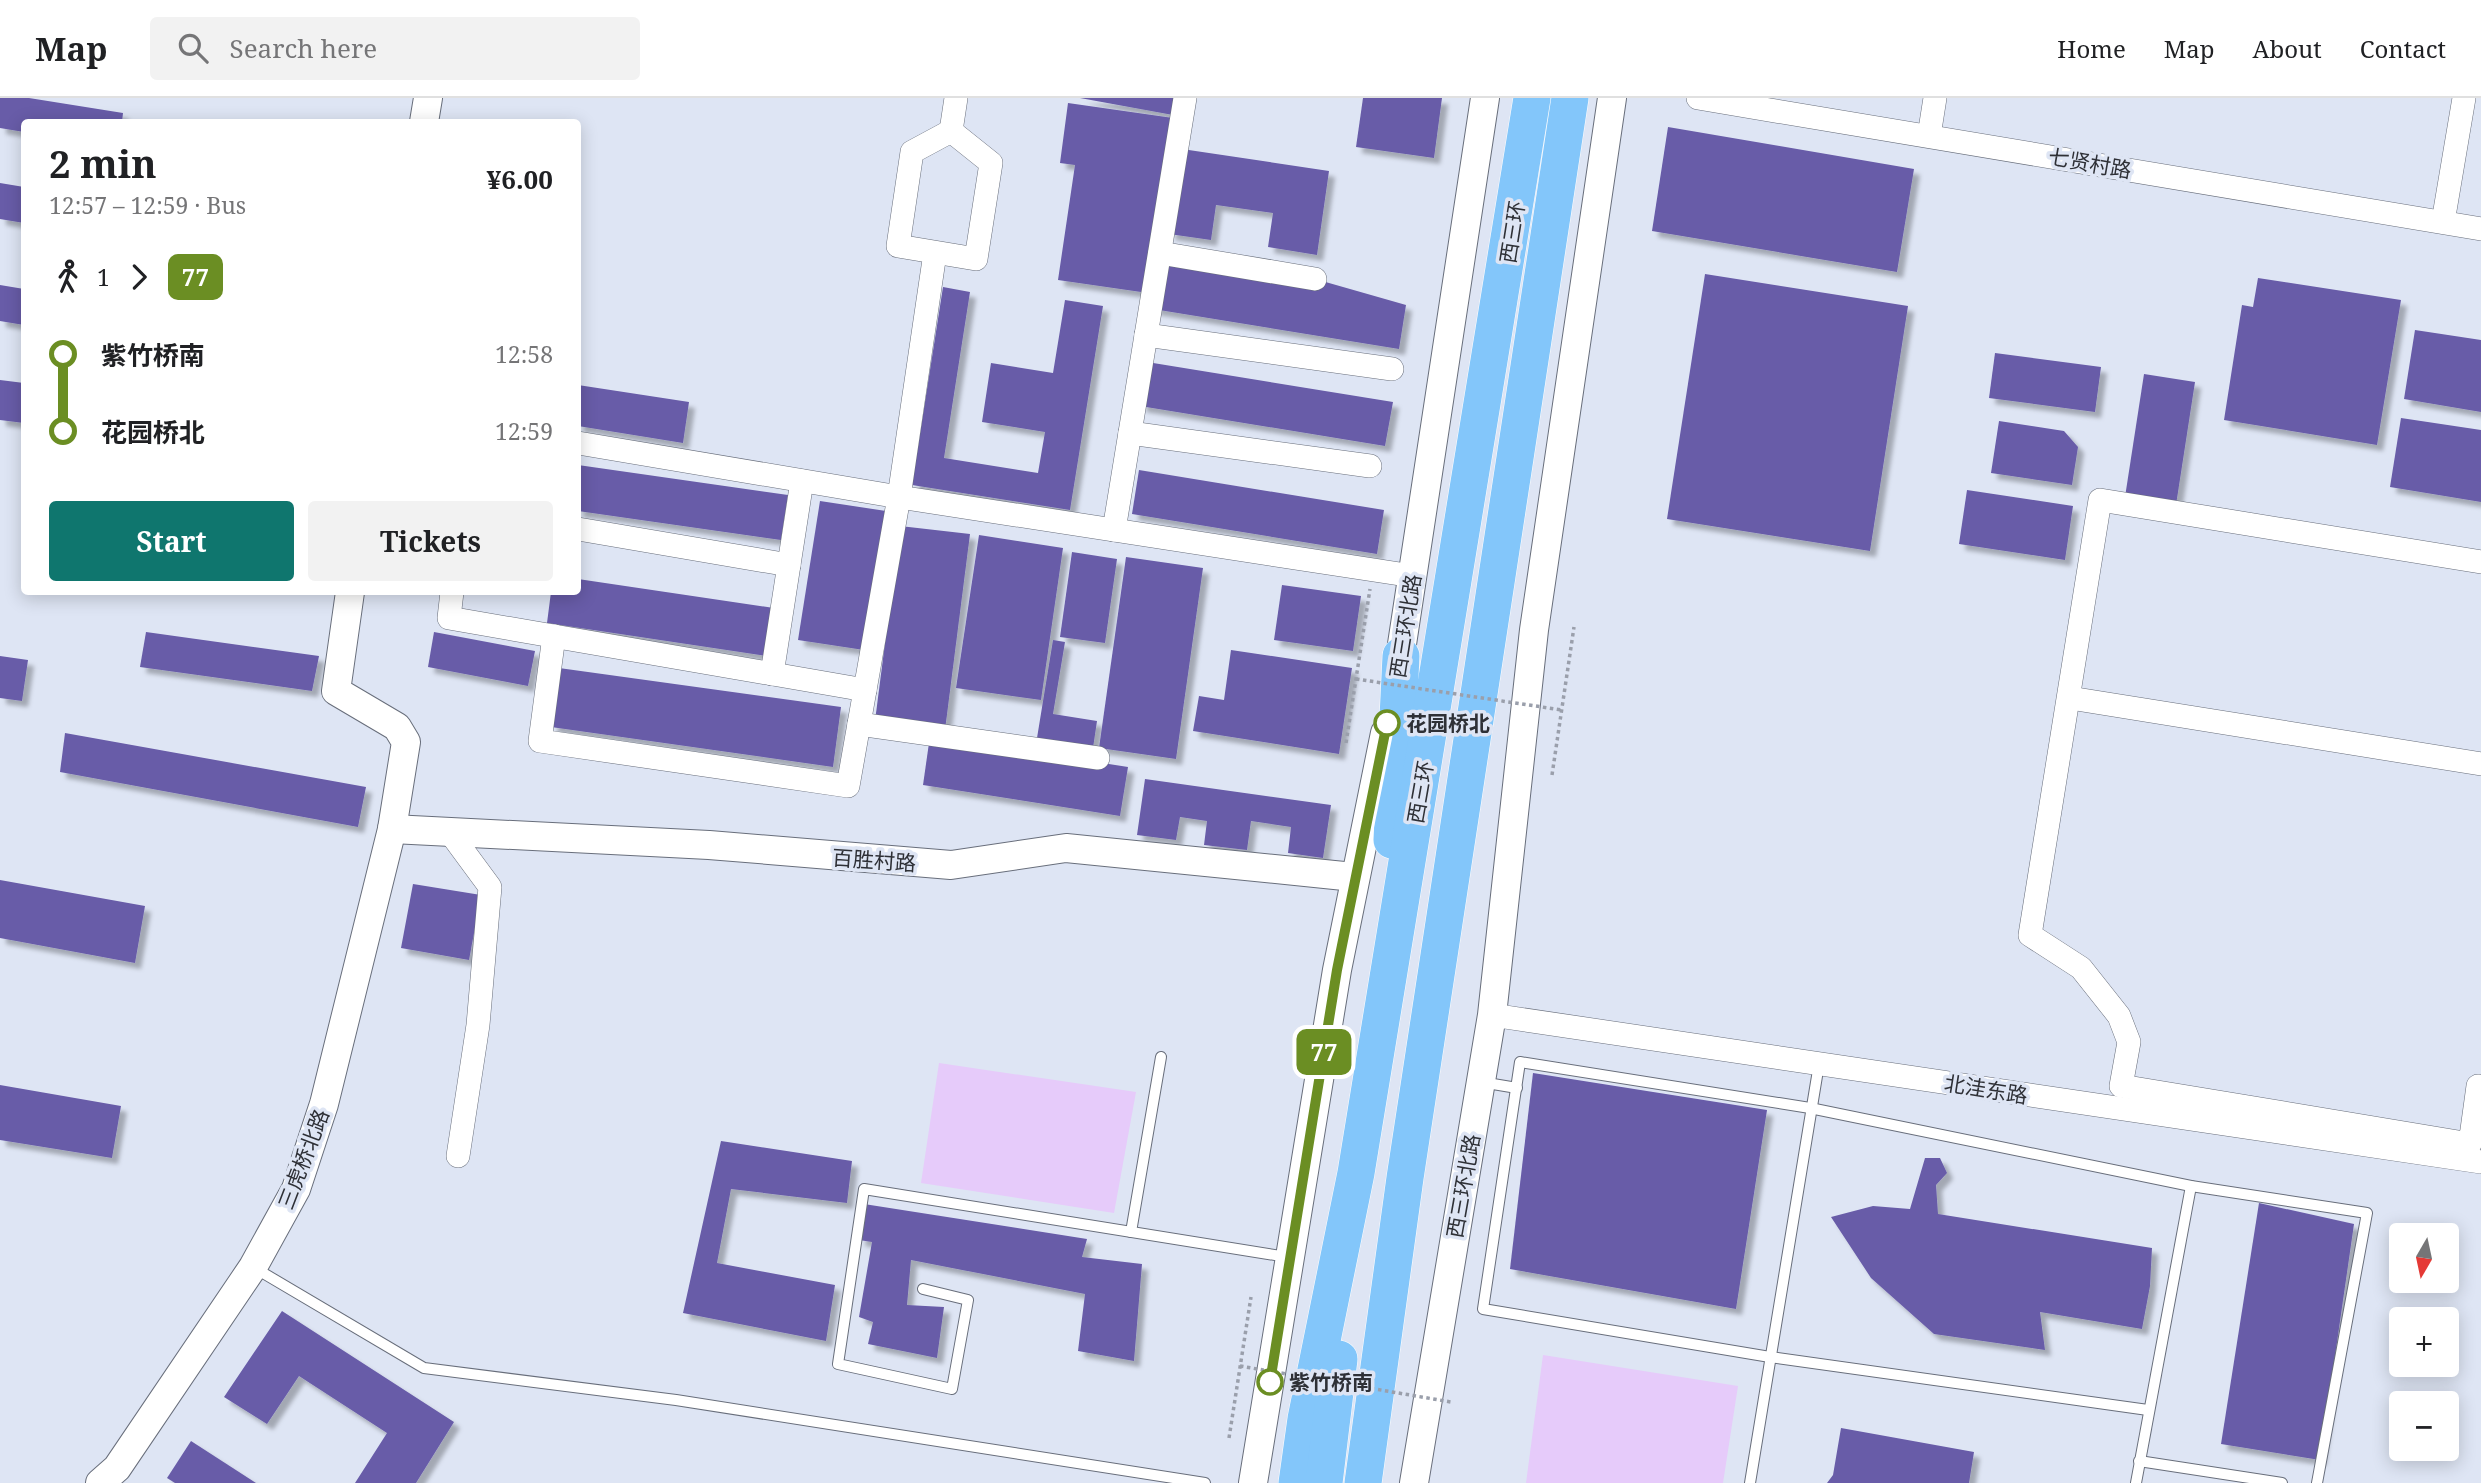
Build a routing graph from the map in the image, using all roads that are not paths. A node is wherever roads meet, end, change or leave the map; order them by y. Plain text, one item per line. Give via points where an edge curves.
1 (428, 98) edge
2 (956, 98) edge
3 (1185, 98) edge
4 (1485, 98) edge
5 (1532, 98) edge
6 (1570, 98) edge
7 (1612, 98) edge
8 (1698, 98) edge
9 (1935, 98) edge
10 (2465, 98) edge
11 (424, 119) edge
12 (951, 131) junction
13 (1929, 136) junction
14 (2443, 222) junction
15 (2481, 229) edge
16 (934, 253) junction
17 (1160, 253) junction
18 (1315, 279) dead end
19 (1146, 335) junction
20 (1392, 369) dead end
21 (1130, 433) junction
22 (581, 444) edge
23 (1370, 466) dead end
24 (802, 481) junction
25 (899, 497) junction
26 (581, 530) edge
27 (1114, 530) junction
28 (2481, 562) edge
29 (789, 565) junction
30 (1413, 576) junction
31 (350, 595) edge
32 (452, 595) edge
33 (554, 636) junction
34 (1401, 656) junction
35 (772, 674) junction
36 (865, 690) junction
37 (2070, 698) junction
38 (859, 724) junction
39 (1098, 758) dead end
40 (2481, 764) edge
41 (391, 829) junction
42 (448, 830) junction
43 (1354, 877) junction
44 (1383, 1012) junction
45 (1492, 1015) junction
46 (1161, 1057) dead end
47 (1819, 1064) junction
48 (1481, 1082) junction
49 (2481, 1087) edge
50 (1517, 1088) junction
51 (1810, 1108) junction
52 (458, 1156) dead end
53 (2481, 1162) edge
54 (1356, 1173) junction
55 (1405, 1178) junction
56 (2191, 1186) junction
57 (1131, 1232) junction
58 (1290, 1258) junction
59 (253, 1267) junction
60 (923, 1289) dead end
61 (1770, 1357) junction
62 (2148, 1410) junction
63 (1340, 1424) junction
64 (2139, 1461) junction
65 (100, 1483) edge
66 (1205, 1483) edge
67 (1253, 1483) edge
68 (1297, 1483) edge
69 (1324, 1483) edge
70 (1339, 1483) edge
71 (1363, 1483) edge
72 (1413, 1483) edge
73 (1749, 1483) edge
74 (2136, 1483) edge
75 (2283, 1483) edge
76 (2317, 1483) edge

1 - 11 street
2 - 12 street
3 - 17 street
4 - 30 street, 西三环北路
5 - 44 highway, 西三环
6 - 55 highway, 西三环
7 - 45 street, 西三环北路 via 1534,629
8 - 13 street, 七贤村路
9 - 13 street
10 - 14 street
12 - 16 street via 912,152 898,246
12 - 16 street via 991,163 976,259
13 - 14 street, 七贤村路
14 - 15 street, 七贤村路
16 - 25 street
17 - 18 street
17 - 19 street
19 - 20 street
19 - 21 street
21 - 23 street
21 - 27 street
22 - 24 street
24 - 25 street
24 - 29 street
25 - 27 street
25 - 36 street
26 - 29 street
27 - 30 street
28 - 37 street via 2101,500
29 - 35 street
30 - 34 street, 西三环北路
31 - 41 street, 三虎桥北路 via 336,691 397,727 406,742
32 - 33 street via 449,618
33 - 35 street
33 - 38 street via 540,741 848,786
34 - 43 street, 西三环北路
34 - 44 highway
35 - 36 street
36 - 38 street
37 - 40 street
37 - 49 street via 2030,935 2081,968 2119,1016 2129,1042 2121,1086 2470,1144
38 - 39 street
41 - 42 street, 百胜村路
41 - 59 street, 三虎桥北路 via 324,1104 296,1189
42 - 43 street, 百胜村路 via 951,865 1066,848
42 - 52 street via 491,887 478,1025
43 - 58 street, 西三环北路
44 - 54 highway, 西三环
45 - 47 street, 北洼东路
45 - 48 street, 西三环北路
46 - 57 lane
47 - 51 lane
47 - 53 street, 北洼东路
48 - 50 lane
48 - 72 street, 西三环北路
50 - 51 lane via 1520,1062
50 - 61 lane via 1483,1309
51 - 56 lane
51 - 61 lane
54 - 63 highway
54 - 68 highway, 西三环
55 - 63 highway
55 - 71 highway, 西三环
56 - 62 lane
56 - 76 lane via 2367,1213
57 - 58 lane
57 - 60 lane via 864,1189 838,1364 952,1389 968,1300
58 - 67 street, 西三环北路
59 - 65 street, 三虎桥北路 via 117,1468
59 - 66 lane via 424,1368 676,1400
61 - 62 lane
61 - 73 lane
62 - 64 lane
63 - 69 highway
63 - 70 highway
64 - 74 lane
64 - 75 lane

